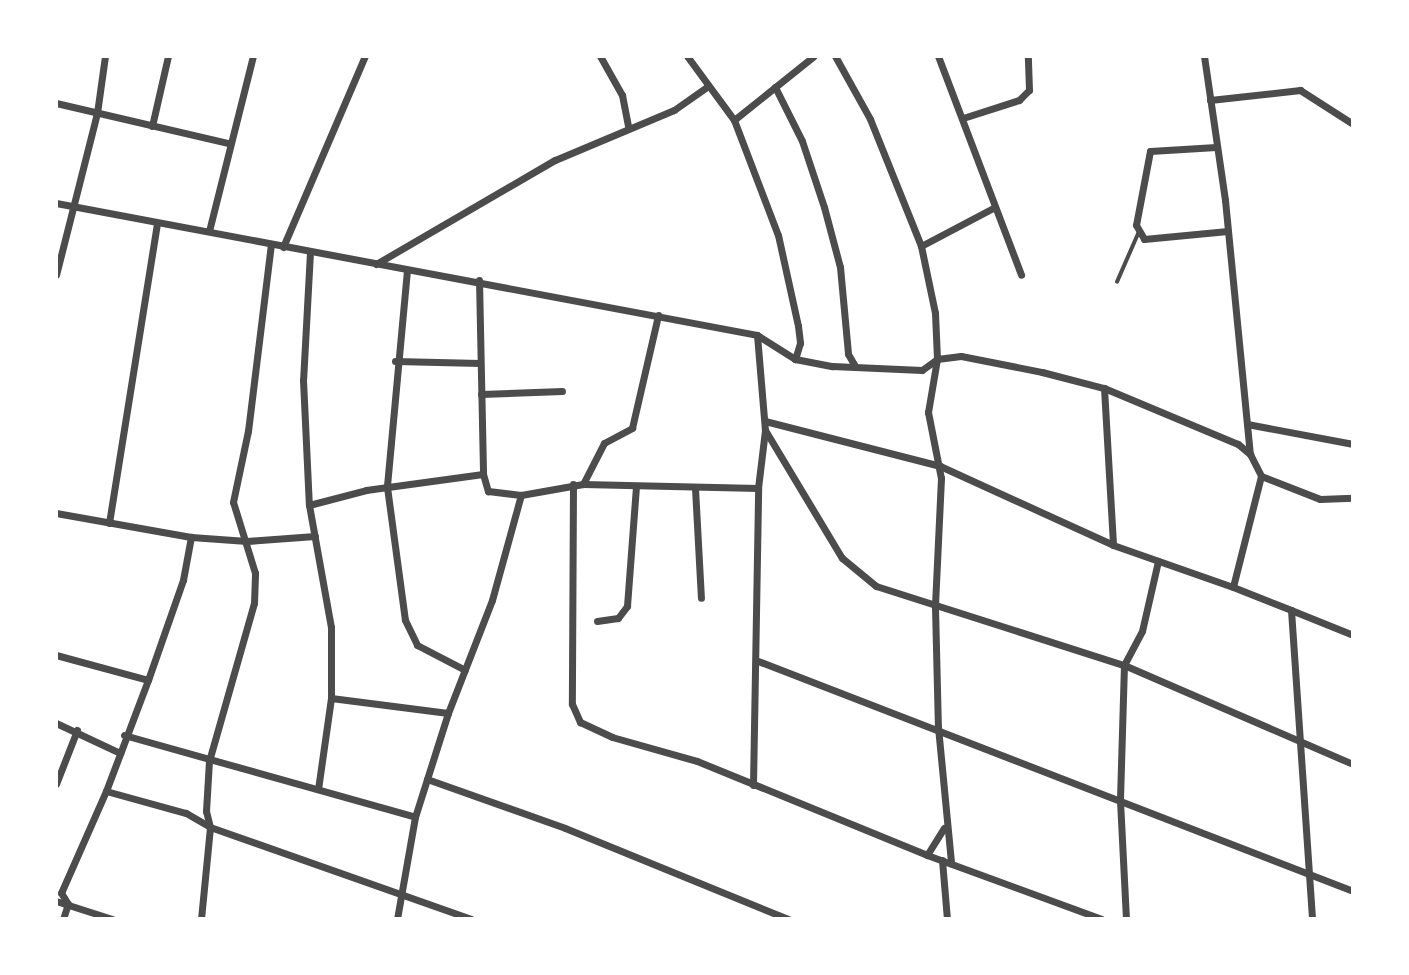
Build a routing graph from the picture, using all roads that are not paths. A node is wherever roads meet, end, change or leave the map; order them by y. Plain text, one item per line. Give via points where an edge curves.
1 (105, 56) edge
2 (168, 56) edge
3 (253, 56) edge
4 (365, 56) edge
5 (600, 56) edge
6 (687, 56) edge
7 (798, 56) edge
8 (814, 56) edge
9 (835, 56) edge
10 (938, 56) edge
11 (1028, 56) edge
12 (1204, 56) edge
13 (803, 64) junction
14 (708, 86) junction
15 (775, 87) junction
16 (1210, 100) junction
17 (56, 103) edge
18 (97, 113) junction
19 (963, 118) junction
20 (734, 120) junction
21 (1353, 124) edge
22 (152, 126) junction
23 (628, 127) junction
24 (228, 143) junction
25 (1216, 147) junction
26 (56, 203) edge
27 (76, 207) junction
28 (993, 208) junction
29 (157, 223) junction
30 (209, 231) junction
31 (1228, 231) junction
32 (1138, 234) junction
33 (271, 244) junction
34 (921, 246) junction
35 (283, 247) junction
36 (310, 252) junction
37 (375, 264) junction
38 (407, 270) junction
39 (56, 275) edge
40 (1021, 275) dead end
41 (479, 280) junction
42 (1117, 282) dead end
43 (659, 316) junction
44 (757, 335) junction
45 (795, 359) junction
46 (937, 359) junction
47 (395, 361) junction
48 (480, 363) junction
49 (855, 366) junction
50 (1104, 387) junction
51 (562, 391) dead end
52 (481, 394) junction
53 (1247, 424) junction
54 (765, 426) junction
55 (1353, 444) edge
56 (1250, 454) junction
57 (940, 466) junction
58 (483, 474) junction
59 (1261, 476) junction
60 (573, 484) junction
61 (583, 484) junction
62 (387, 487) junction
63 (636, 487) junction
64 (695, 488) junction
65 (758, 488) junction
66 (521, 495) junction
67 (1353, 498) edge
68 (309, 505) junction
69 (56, 513) edge
70 (109, 523) junction
71 (314, 536) junction
72 (191, 537) junction
73 (247, 541) junction
74 (1113, 545) junction
75 (1158, 561) junction
76 (1233, 587) junction
77 (701, 598) dead end
78 (935, 607) junction
79 (1291, 610) junction
80 (597, 621) dead end
81 (1353, 635) edge
82 (56, 655) edge
83 (758, 661) junction
84 (1124, 665) junction
85 (465, 670) junction
86 (148, 680) junction
87 (331, 698) junction
88 (447, 713) junction
89 (56, 723) edge
90 (938, 727) junction
91 (77, 730) junction
92 (124, 735) junction
93 (1302, 743) junction
94 (120, 753) junction
95 (209, 761) junction
96 (1353, 764) edge
97 (427, 779) junction
98 (56, 784) edge
99 (753, 785) junction
100 (318, 789) junction
101 (106, 791) junction
102 (1121, 799) junction
103 (415, 817) junction
104 (211, 827) junction
105 (944, 828) junction
106 (928, 855) junction
107 (942, 860) junction
108 (951, 863) junction
109 (1311, 878) junction
110 (1353, 891) edge
111 (399, 892) junction
112 (56, 901) edge
113 (68, 904) junction
114 (63, 919) edge
115 (112, 919) edge
116 (201, 919) edge
117 (397, 919) edge
118 (471, 919) edge
119 (788, 919) edge
120 (947, 919) edge
121 (1102, 919) edge
122 (1126, 919) edge
123 (1312, 919) edge

1 - 18 street
2 - 22 street
3 - 24 street
4 - 35 street
5 - 23 street via 622,95
6 - 14 street
7 - 13 street
8 - 13 street
9 - 34 street via 870,120
10 - 19 street
11 - 19 street via 1029,90 1019,100
12 - 16 street
13 - 15 street
14 - 20 street
14 - 23 street via 674,110
15 - 20 street
15 - 49 street via 802,141 824,207 840,267 848,354
16 - 21 street via 1300,90
16 - 25 street
17 - 18 street
18 - 22 street
18 - 27 street
19 - 28 street
20 - 45 street via 778,235 800,343
22 - 24 street
23 - 37 street via 543,167
24 - 30 street
25 - 31 street
25 - 32 street via 1150,151
26 - 27 street
27 - 29 street
27 - 39 street
28 - 34 street
28 - 40 street
29 - 30 street
29 - 70 street
30 - 33 street
31 - 32 street via 1150,239
31 - 53 street
32 - 42 lane
33 - 35 street
33 - 73 street via 248,431 233,502
34 - 46 street via 935,313
35 - 36 street
36 - 37 street
36 - 68 street via 303,380
37 - 38 street
38 - 41 street
38 - 47 street
41 - 43 street
41 - 48 street
43 - 44 street
43 - 61 street via 632,428 604,443
44 - 45 street
44 - 54 street
45 - 49 street
46 - 49 street via 922,370
46 - 50 street via 961,356
46 - 57 street via 928,412
47 - 48 street
47 - 62 street
48 - 52 street
50 - 56 street via 1238,444
50 - 74 street
51 - 52 street
52 - 58 street
53 - 55 street
53 - 56 street
54 - 57 street
54 - 65 street
54 - 78 street via 842,558 876,586
56 - 59 street
57 - 74 street
57 - 78 street
58 - 62 street
58 - 66 street via 488,491
59 - 67 street via 1320,499
59 - 76 street
60 - 61 street
60 - 66 street
60 - 99 street via 572,704 580,722
61 - 63 street
62 - 68 street
62 - 85 street via 410,634 417,645
63 - 64 street
63 - 80 street via 627,606 618,618
64 - 65 street
64 - 77 street
65 - 83 street
66 - 85 street via 492,600
68 - 71 street
69 - 70 street
70 - 72 street
71 - 73 street
71 - 87 street via 331,627
72 - 73 street
72 - 86 street via 183,580
73 - 95 street via 255,573 254,603
74 - 75 street
75 - 76 street
75 - 84 street via 1142,631
76 - 79 street
78 - 84 street
78 - 90 street
79 - 81 street
79 - 93 street
82 - 86 street
83 - 90 street
83 - 99 street
84 - 93 street
84 - 102 street
85 - 88 street
86 - 92 street
87 - 88 street
87 - 100 street
88 - 97 street
89 - 91 street
90 - 102 street
90 - 105 street
91 - 94 street
91 - 98 street
92 - 94 street
92 - 95 street
93 - 96 street
93 - 109 street
94 - 101 street
95 - 100 street
95 - 104 street via 206,811
97 - 103 street
97 - 119 street via 565,828
99 - 106 street
100 - 103 street
101 - 104 street via 186,813
101 - 113 street via 61,893
102 - 109 street
102 - 122 street
103 - 111 street
104 - 111 street
104 - 116 street
105 - 106 street
105 - 108 street
106 - 107 street
107 - 108 street
107 - 120 street
108 - 121 street
109 - 110 street
109 - 123 street
111 - 117 street
111 - 118 street
112 - 113 street
113 - 114 street
113 - 115 street

